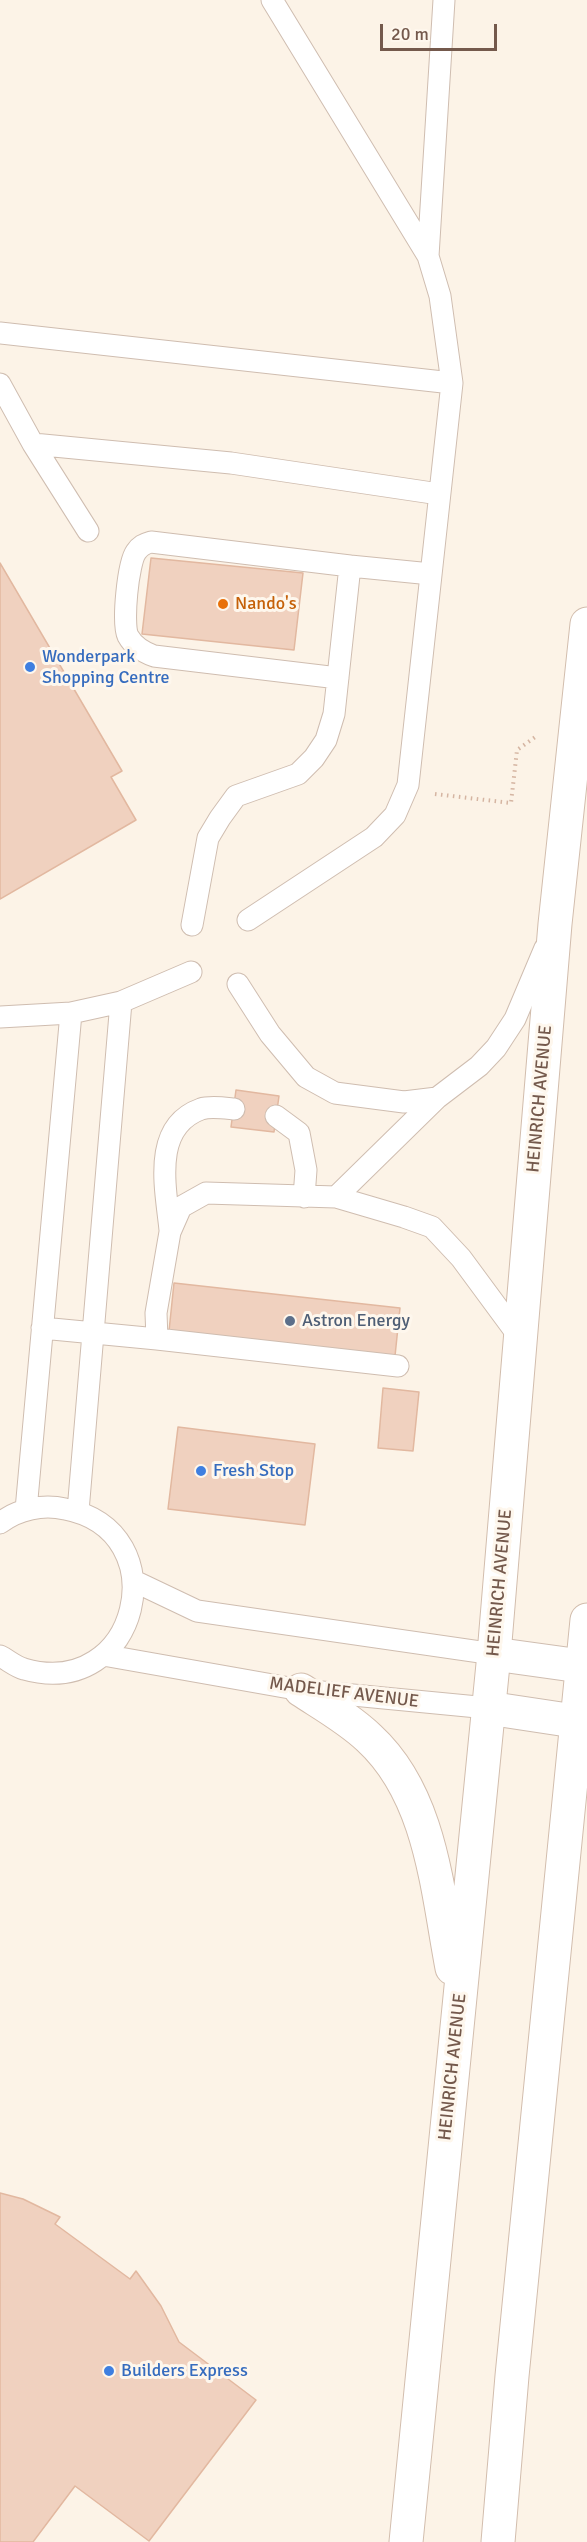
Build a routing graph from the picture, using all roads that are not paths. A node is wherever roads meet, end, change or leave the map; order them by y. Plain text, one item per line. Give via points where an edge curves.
1 (272, 0) edge
2 (444, 0) edge
3 (428, 256) junction
4 (0, 333) edge
5 (452, 382) junction
6 (0, 384) edge
7 (33, 444) junction
8 (439, 494) junction
9 (88, 531) dead end
10 (350, 566) junction
11 (431, 574) junction
12 (587, 624) edge
13 (338, 678) junction
14 (249, 920) dead end
15 (555, 924) junction
16 (192, 925) dead end
17 (191, 972) dead end
18 (238, 984) dead end
19 (121, 1002) junction
20 (71, 1013) junction
21 (0, 1017) edge
22 (437, 1098) junction
23 (234, 1109) dead end
24 (276, 1116) dead end
25 (304, 1197) junction
26 (336, 1197) junction
27 (170, 1232) junction
28 (42, 1328) junction
29 (94, 1333) junction
30 (520, 1338) junction
31 (157, 1339) junction
32 (398, 1366) dead end
33 (26, 1510) junction
34 (78, 1511) junction
35 (0, 1523) edge
36 (134, 1581) junction
37 (587, 1620) edge
38 (494, 1654) junction
39 (103, 1655) junction
40 (0, 1656) edge
41 (585, 1667) edge
42 (301, 1690) junction
43 (488, 1708) junction
44 (582, 1722) edge
45 (587, 1868) edge
46 (559, 1913) junction
47 (459, 2002) junction
48 (406, 2542) edge
49 (498, 2542) edge

1 - 3 lane
2 - 3 lane
3 - 5 lane via 440,296
4 - 5 lane
5 - 8 lane
6 - 7 lane
7 - 8 lane via 231,463
7 - 9 lane
8 - 11 lane
10 - 11 lane
10 - 13 lane
10 - 13 lane via 151,542 143,545 132,560 125,624 134,645 154,656
11 - 14 lane via 408,785 395,815 374,837
12 - 15 street, HEINRICH AVENUE
13 - 16 lane via 334,714 326,740 314,758 298,774 236,796 208,838
15 - 22 lane via 515,1019 496,1048
15 - 30 street, HEINRICH AVENUE
17 - 19 lane
18 - 22 lane via 270,1034 306,1077 335,1093 365,1098 404,1102
19 - 20 lane
19 - 29 lane
20 - 21 lane
20 - 28 lane
22 - 26 lane
23 - 27 lane via 202,1108 181,1120 170,1134 165,1170
24 - 25 lane via 299,1133 306,1170
25 - 26 lane
25 - 27 lane via 206,1193 181,1207
26 - 30 lane via 432,1227 461,1258
27 - 31 lane via 156,1312
28 - 29 lane
28 - 33 lane
29 - 31 lane
29 - 34 lane
30 - 38 street, HEINRICH AVENUE
31 - 32 lane
33 - 34 lane via 52,1506
33 - 35 lane
34 - 36 lane via 102,1524 117,1540
36 - 38 lane via 197,1611
36 - 39 lane via 132,1609 121,1634
37 - 41 street
38 - 41 street
38 - 43 street, HEINRICH AVENUE
39 - 40 lane via 82,1670 50,1673 23,1669
39 - 42 lane, MADELIEF AVENUE
41 - 44 street
42 - 43 lane, MADELIEF AVENUE
42 - 47 street via 370,1738 412,1796 428,1844
43 - 44 street, MADELIEF AVENUE
43 - 47 street, HEINRICH AVENUE
44 - 46 street
45 - 46 street
46 - 49 street
47 - 48 street, HEINRICH AVENUE

